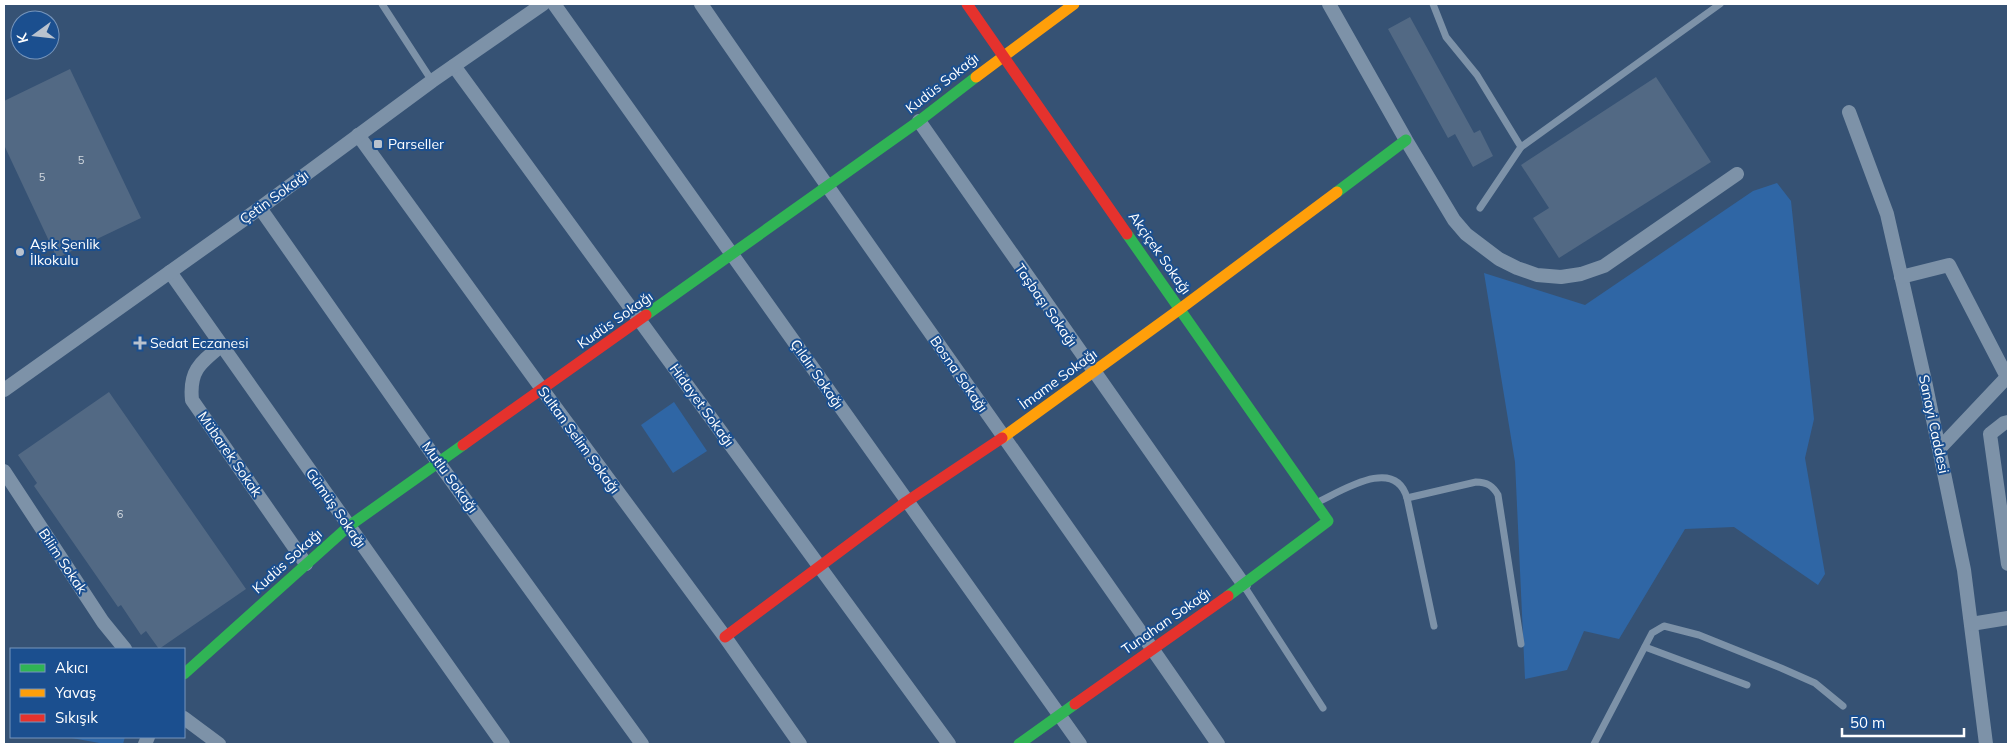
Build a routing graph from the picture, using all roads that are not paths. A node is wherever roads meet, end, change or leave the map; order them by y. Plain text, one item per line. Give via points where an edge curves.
1 (382, 4) edge
2 (544, 4) edge
3 (554, 4) edge
4 (701, 4) edge
5 (967, 4) edge
6 (1074, 4) edge
7 (1329, 4) edge
8 (1433, 4) edge
9 (1720, 4) edge
10 (1004, 55) junction
11 (454, 66) junction
12 (432, 81) junction
13 (1849, 112) dead end
14 (919, 121) junction
15 (358, 135) junction
16 (1406, 140) junction
17 (1521, 148) junction
18 (1737, 174) dead end
19 (827, 188) junction
20 (260, 208) junction
21 (1480, 208) dead end
22 (733, 254) junction
23 (170, 272) junction
24 (1901, 277) junction
25 (1180, 309) junction
26 (641, 320) junction
27 (221, 346) junction
28 (1092, 371) junction
29 (542, 389) junction
30 (4, 390) edge
31 (2008, 422) edge
32 (1004, 437) junction
33 (1939, 450) junction
34 (438, 462) junction
35 (4, 471) edge
36 (1407, 498) junction
37 (906, 502) junction
38 (1315, 504) junction
39 (2004, 506) edge
40 (1328, 521) joint
41 (349, 526) junction
42 (306, 564) junction
43 (2008, 564) edge
44 (819, 568) junction
45 (1244, 585) junction
46 (2008, 618) edge
47 (1971, 624) junction
48 (1434, 626) dead end
49 (725, 638) junction
50 (1521, 644) dead end
51 (1644, 647) junction
52 (124, 648) edge
53 (1152, 648) junction
54 (185, 673) edge
55 (1747, 685) dead end
56 (1844, 706) dead end
57 (1323, 708) dead end
58 (1059, 715) junction
59 (185, 719) edge
60 (219, 744) edge
61 (503, 744) edge
62 (642, 744) edge
63 (800, 744) edge
64 (949, 744) edge
65 (1020, 744) edge
66 (1080, 744) edge
67 (1218, 744) edge
68 (1594, 744) edge
69 (1986, 744) edge

1 - 12 lane
2 - 11 street, Çetin Sokağı
3 - 22 street, Çıldır Sokağı
4 - 19 street, Bosna Sokağı
5 - 10 street, Akçiçek Sokağı
6 - 10 street, Kudüs Sokağı
7 - 16 street
8 - 17 lane via 1446,37 1477,75
9 - 17 lane
10 - 14 street, Kudüs Sokağı
10 - 25 street, Akçiçek Sokağı
11 - 12 street, Çetin Sokağı
11 - 26 street, Hidayet Sokağı
12 - 15 street, Çetin Sokağı
13 - 24 street, Sanayi Caddesi via 1887,214
14 - 19 street, Kudüs Sokağı
14 - 28 street, Taşbaşı Sokağı
15 - 20 street, Çetin Sokağı
15 - 29 street, Sultan Selim Sokağı
16 - 18 street via 1454,220 1466,234 1499,258 1537,275 1561,277 1604,266
16 - 25 street, İmame Sokağı
17 - 21 lane
19 - 22 street, Kudüs Sokağı
19 - 32 street, Bosna Sokağı
20 - 23 street, Çetin Sokağı
20 - 34 street, Mutlu Sokağı
22 - 26 street, Kudüs Sokağı
22 - 37 street, Çıldır Sokağı
23 - 27 street, Gümüş Sokağı
23 - 30 street, Çetin Sokağı
24 - 33 street, Sanayi Caddesi
24 - 33 street via 1949,265 2007,377
25 - 28 street, İmame Sokağı
25 - 38 street, Akçiçek Sokağı
26 - 29 street, Kudüs Sokağı
26 - 44 street, Hidayet Sokağı
27 - 41 street, Gümüş Sokağı
27 - 42 street, Mübarek Sokak via 194,371 190,386 192,400
28 - 32 street, İmame Sokağı
28 - 45 street, Taşbaşı Sokağı
29 - 34 street, Kudüs Sokağı
29 - 49 street, Sultan Selim Sokağı
31 - 39 street via 1990,434
32 - 37 street, İmame Sokağı
32 - 53 street, Bosna Sokağı
33 - 47 street, Sanayi Caddesi via 1964,570
34 - 41 street, Kudüs Sokağı
34 - 62 street, Mutlu Sokağı
35 - 52 street, Bilim Sokak
36 - 38 lane via 1399,483 1387,477 1354,485
36 - 48 lane
36 - 50 lane via 1476,482 1493,487 1498,496
37 - 44 street, İmame Sokağı
37 - 58 street, Çıldır Sokağı
38 - 40 street, Akçiçek Sokağı
39 - 43 street
40 - 45 street, Tunahan Sokağı
41 - 42 street, Kudüs Sokağı
41 - 61 street, Gümüş Sokağı
42 - 54 street, Kudüs Sokağı
44 - 49 street, İmame Sokağı
44 - 64 street, Hidayet Sokağı
45 - 53 street, Tunahan Sokağı
45 - 57 lane
46 - 47 street
47 - 69 street, Sanayi Caddesi
49 - 63 street, Sultan Selim Sokağı
51 - 55 lane
51 - 56 lane via 1652,633 1664,626 1683,630 1815,683
51 - 68 lane
53 - 58 street, Tunahan Sokağı
53 - 67 street, Bosna Sokağı
58 - 65 street, Tunahan Sokağı
58 - 66 street, Çıldır Sokağı
59 - 60 street

